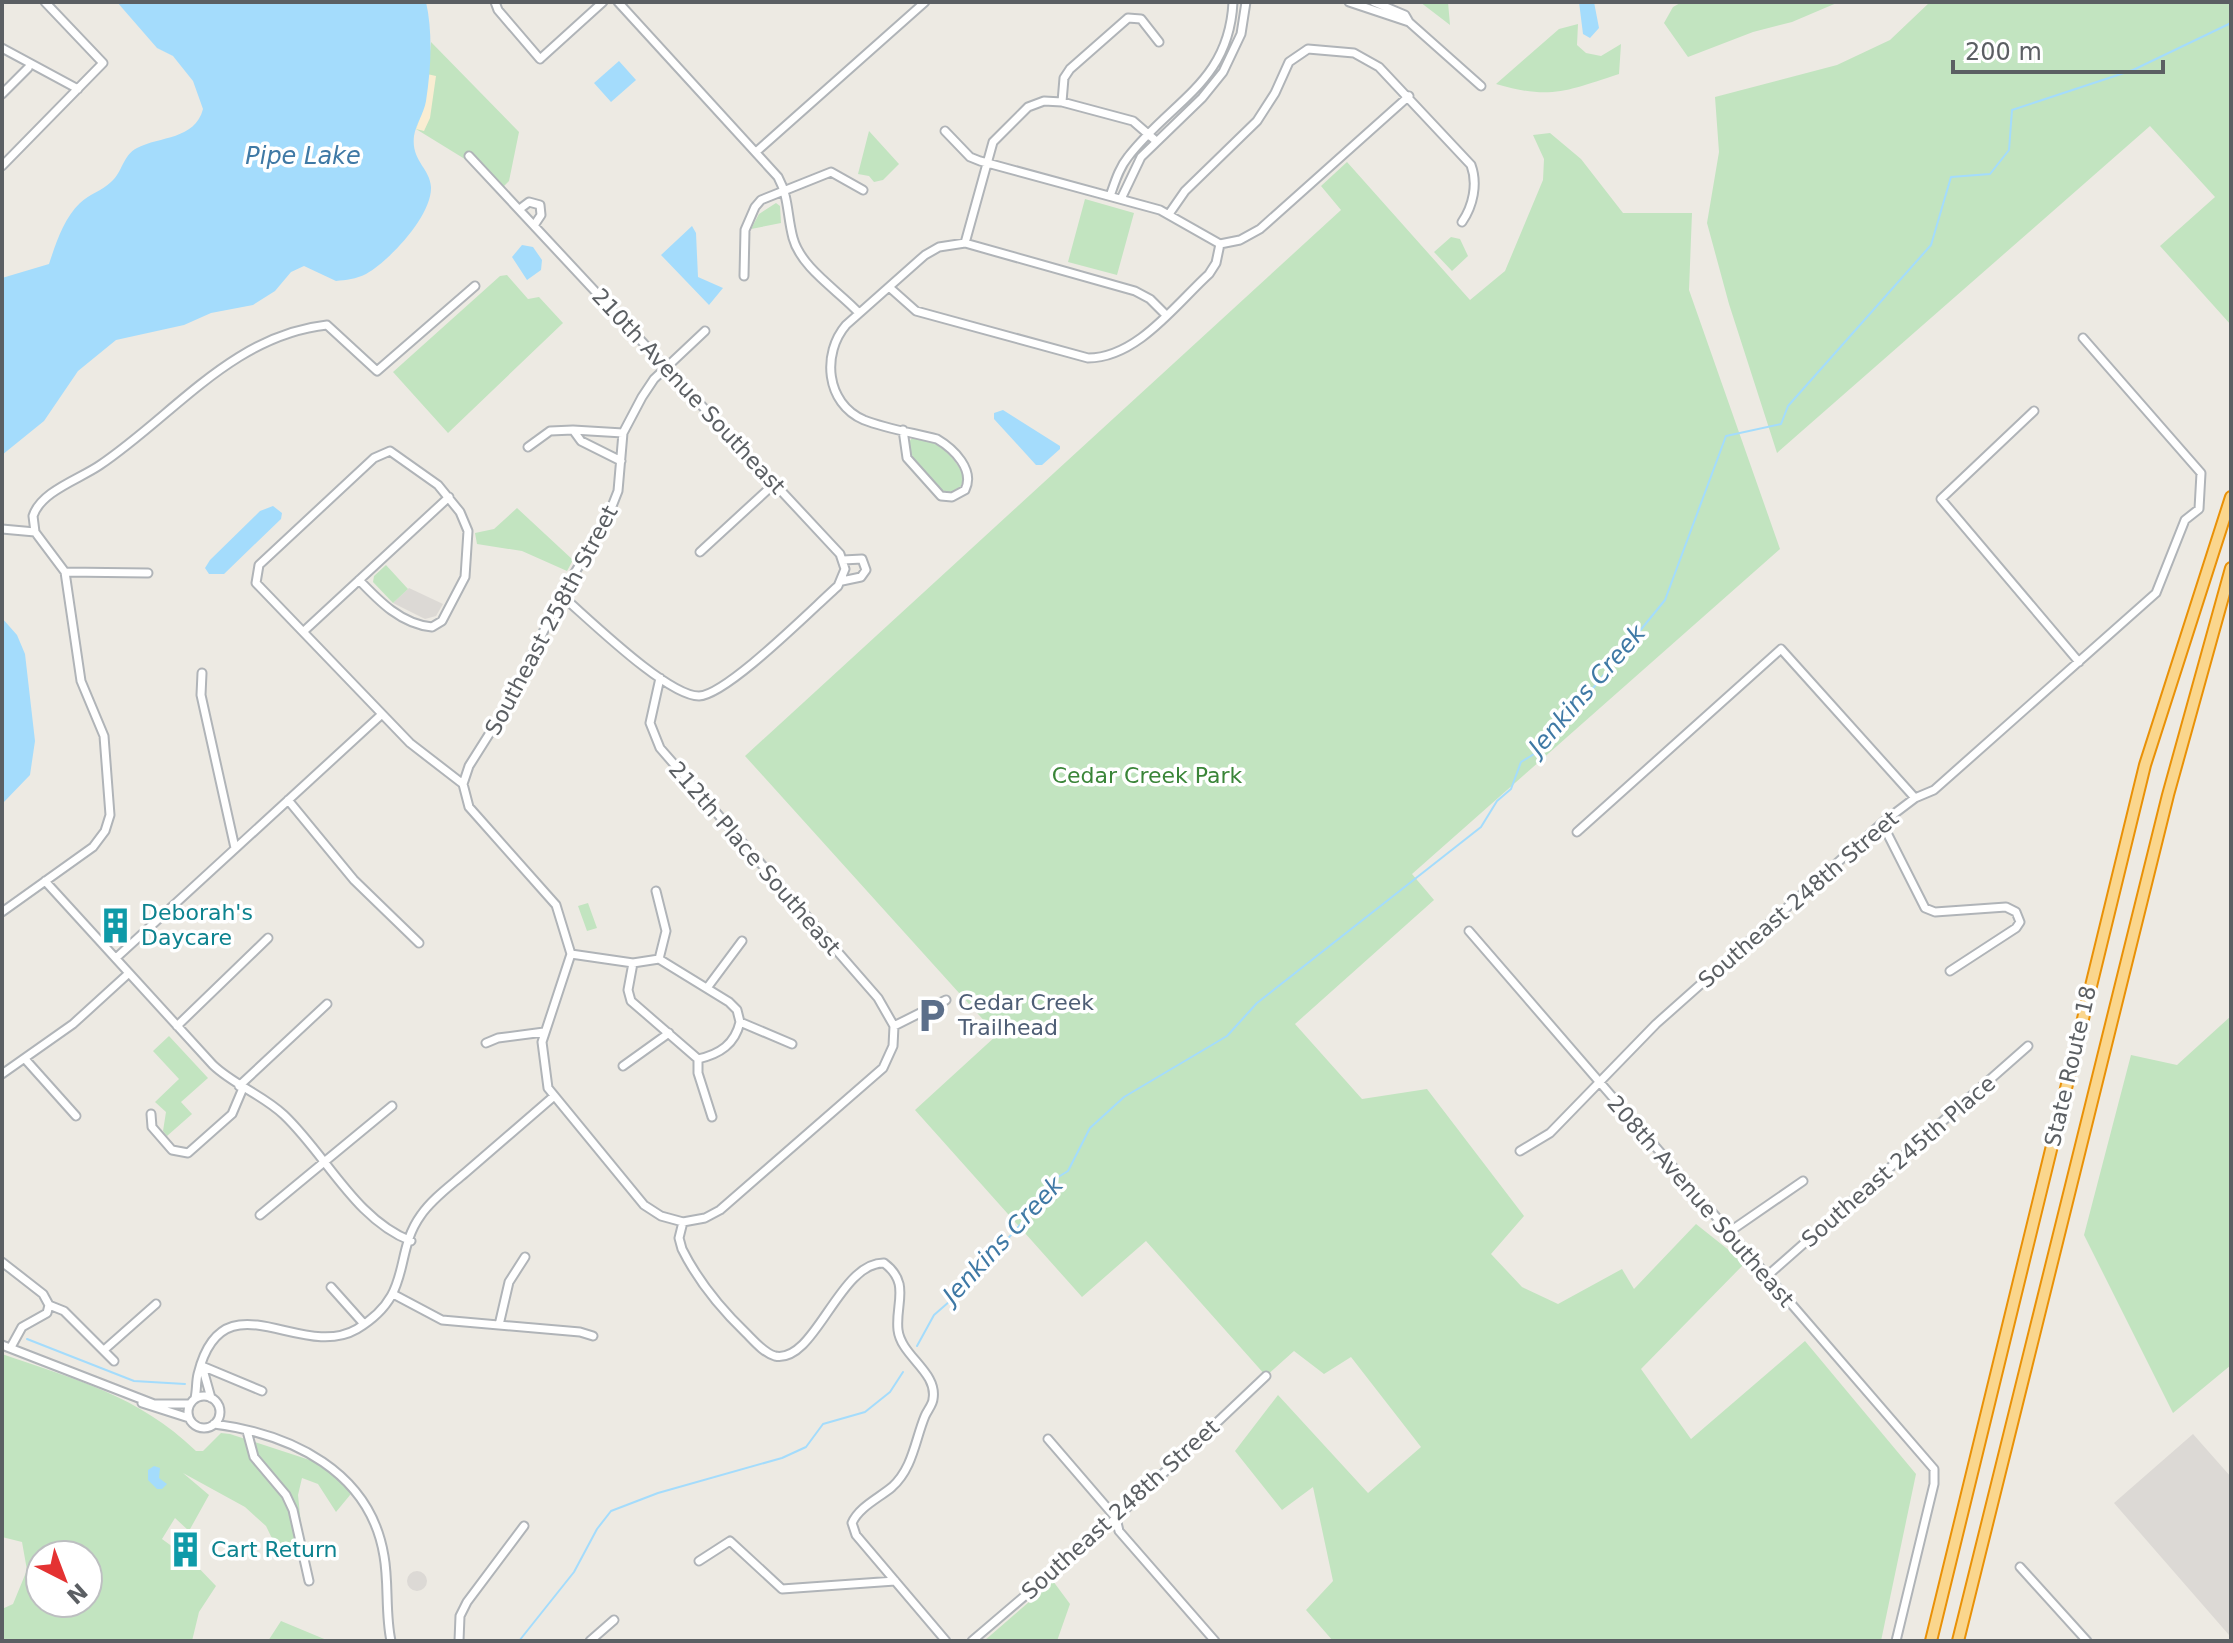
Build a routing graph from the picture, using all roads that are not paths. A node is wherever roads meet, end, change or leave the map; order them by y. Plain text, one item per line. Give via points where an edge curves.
1 (45, 2) edge
2 (495, 2) edge
3 (603, 2) edge
4 (618, 2) edge
5 (925, 2) edge
6 (1233, 2) edge
7 (1246, 2) edge
8 (1349, 2) edge
9 (1374, 2) edge
10 (1409, 22) junction
11 (1159, 42) dead end
12 (2, 48) edge
13 (28, 68) dead end
14 (1481, 86) dead end
15 (78, 89) junction
16 (2, 94) edge
17 (1409, 96) junction
18 (1062, 102) junction
19 (945, 131) dead end
20 (1153, 138) junction
21 (756, 152) junction
22 (469, 156) dead end
23 (985, 163) junction
24 (2, 166) edge
25 (785, 190) junction
26 (863, 190) dead end
27 (1110, 196) junction
28 (1121, 199) junction
29 (521, 208) junction
30 (1169, 214) junction
31 (1462, 222) dead end
32 (535, 224) junction
33 (965, 243) junction
34 (1220, 244) junction
35 (744, 276) dead end
36 (475, 286) dead end
37 (889, 287) junction
38 (859, 313) junction
39 (1165, 314) junction
40 (705, 331) dead end
41 (2083, 338) dead end
42 (666, 367) junction
43 (2034, 411) dead end
44 (573, 430) junction
45 (903, 430) junction
46 (623, 433) junction
47 (528, 447) dead end
48 (621, 461) junction
49 (774, 484) junction
50 (449, 497) junction
51 (2231, 497) edge
52 (2, 529) edge
53 (35, 532) junction
54 (700, 552) dead end
55 (844, 564) junction
56 (2231, 568) edge
57 (65, 572) junction
58 (148, 573) dead end
59 (359, 580) junction
60 (842, 581) junction
61 (561, 595) junction
62 (304, 631) junction
63 (2079, 662) junction
64 (202, 673) dead end
65 (660, 678) junction
66 (381, 715) junction
67 (463, 784) junction
68 (1915, 798) junction
69 (288, 800) junction
70 (1882, 823) junction
71 (1577, 832) dead end
72 (235, 848) junction
73 (45, 881) junction
74 (656, 891) dead end
75 (2, 912) edge
76 (1469, 931) dead end
77 (268, 938) dead end
78 (742, 941) dead end
79 (419, 943) dead end
80 (571, 954) junction
81 (116, 958) junction
82 (659, 959) junction
83 (633, 963) junction
84 (1950, 971) dead end
85 (129, 973) junction
86 (707, 988) junction
87 (946, 1000) dead end
88 (327, 1004) dead end
89 (740, 1022) junction
90 (177, 1026) junction
91 (894, 1026) junction
92 (544, 1032) junction
93 (669, 1033) junction
94 (486, 1043) dead end
95 (792, 1044) dead end
96 (2028, 1046) dead end
97 (25, 1059) junction
98 (698, 1059) junction
99 (623, 1066) dead end
100 (2, 1074) edge
101 (1596, 1082) junction
102 (241, 1087) junction
103 (553, 1097) junction
104 (392, 1106) dead end
105 (151, 1114) dead end
106 (76, 1116) dead end
107 (712, 1117) dead end
108 (1520, 1151) dead end
109 (325, 1162) junction
110 (1803, 1181) dead end
111 (260, 1215) dead end
112 (683, 1222) junction
113 (1729, 1232) junction
114 (411, 1241) junction
115 (525, 1257) dead end
116 (2, 1262) edge
117 (1767, 1276) junction
118 (331, 1287) dead end
119 (393, 1294) junction
120 (156, 1304) dead end
121 (49, 1305) junction
122 (364, 1324) junction
123 (499, 1325) junction
124 (593, 1336) dead end
125 (2, 1345) edge
126 (11, 1347) junction
127 (104, 1350) junction
128 (114, 1361) dead end
129 (202, 1366) junction
130 (1266, 1376) dead end
131 (262, 1391) dead end
132 (129, 1393) junction
133 (211, 1398) junction
134 (193, 1401) junction
135 (220, 1413) junction
136 (189, 1418) junction
137 (214, 1424) junction
138 (244, 1430) junction
139 (1048, 1439) dead end
140 (1116, 1518) junction
141 (524, 1526) dead end
142 (699, 1561) dead end
143 (2020, 1567) dead end
144 (309, 1581) dead end
145 (895, 1581) junction
146 (614, 1620) dead end
147 (391, 1641) edge
148 (459, 1641) edge
149 (590, 1641) edge
150 (946, 1641) edge
151 (972, 1641) edge
152 (1215, 1641) edge
153 (1896, 1641) edge
154 (1931, 1641) edge
155 (1958, 1641) edge
156 (2087, 1641) edge

1 - 15 street via 103,63
2 - 3 street via 540,59
4 - 21 street
5 - 21 street
6 - 20 street via 1227,39 1210,74
7 - 20 street via 1241,34 1223,72 1202,98
8 - 10 street
9 - 10 street via 1405,15
10 - 14 street
11 - 18 street via 1141,19 1128,18 1070,69
12 - 15 street
13 - 16 street
15 - 24 street
17 - 30 street via 1389,74 1354,53 1296,53 1257,121 1185,191
17 - 31 street via 1471,165 1472,206
17 - 34 street via 1260,229
18 - 20 street via 1133,121
18 - 23 street via 1028,107 997,135
19 - 23 street via 970,157
20 - 27 street via 1122,165
20 - 28 street
21 - 25 street
22 - 29 street, 210th Avenue Southeast
23 - 27 street
23 - 33 street
25 - 26 street via 831,172
25 - 35 street via 761,200 747,218
25 - 38 street via 799,253
27 - 28 street
28 - 30 street
29 - 32 street, 210th Avenue Southeast
29 - 32 street, 210th Avenue Southeast via 529,202 540,205
30 - 34 street
32 - 42 street, 210th Avenue Southeast
33 - 37 street via 925,255
33 - 39 street via 1135,291
34 - 39 street via 1209,274
36 - 53 street via 377,371 327,325 269,341 207,377 102,464 43,500 33,516
37 - 38 street
37 - 39 street via 916,311 1088,358 1129,348
38 - 45 street via 835,338 833,384 863,419
40 - 42 street, Southeast 258th Street
41 - 63 street, Southeast 248th Street via 2201,473 2199,509 2185,520 2156,593
42 - 46 street, Southeast 258th Street
42 - 49 street, 210th Avenue Southeast
43 - 63 street via 1941,499
44 - 46 street
44 - 47 street via 550,431
44 - 48 street via 581,441
45 - 45 street via 944,444 968,470 965,490 941,496 904,453
46 - 48 street, Southeast 258th Street
48 - 61 street, Southeast 258th Street via 618,491 605,524
49 - 54 street
49 - 55 street, 210th Avenue Southeast
50 - 59 street
50 - 59 street via 465,521 470,543 465,577 442,621 432,627 419,625 387,608
50 - 62 street via 390,451 374,458 255,573 260,589
51 - 154 highway, State Route 18 via 2141,779
52 - 53 street
53 - 57 street
55 - 60 street
55 - 60 street via 858,558 866,566 861,577
56 - 155 highway, State Route 18 via 2168,795
57 - 58 street
57 - 73 street via 81,681 104,736 110,815 93,847
59 - 62 street
60 - 65 street via 718,690 690,695
61 - 65 street
61 - 67 street, Southeast 258th Street
62 - 66 street
63 - 68 street, Southeast 248th Street via 1934,790
64 - 72 street via 201,695
65 - 91 street, 212th Place Southeast via 650,723 660,748 878,998
66 - 67 street
66 - 69 street
67 - 80 street via 469,807 556,905
68 - 70 street, Southeast 248th Street
68 - 71 street via 1781,649
69 - 72 street
69 - 79 street via 354,880
70 - 84 street via 1925,908 1935,912 2006,907 2016,912 2016,928
70 - 101 street, Southeast 248th Street
72 - 81 street
73 - 75 street
73 - 81 street
74 - 82 street via 666,931
76 - 101 street, 208th Avenue Southeast
77 - 90 street
78 - 86 street
80 - 83 street
80 - 92 street
81 - 85 street
82 - 83 street
82 - 86 street
83 - 93 street via 631,1001
85 - 90 street
85 - 97 street
86 - 89 street via 734,1006
87 - 91 street
88 - 102 street
89 - 95 street
89 - 98 street via 726,1047
90 - 102 street
91 - 112 street via 893,1046 875,1077 720,1210
92 - 94 street
92 - 103 street via 543,1065
93 - 98 street
93 - 99 street
96 - 117 street, Southeast 245th Place
97 - 100 street
97 - 106 street
98 - 107 street
101 - 108 street, Southeast 248th Street via 1550,1133
101 - 113 street, 208th Avenue Southeast
102 - 105 street via 228,1118 193,1151 172,1150 152,1127
102 - 109 street via 286,1116
103 - 112 street via 644,1205
103 - 114 street via 431,1203
104 - 109 street
109 - 111 street
109 - 114 street via 378,1225
110 - 113 street
112 - 145 street via 679,1238 689,1264 728,1316 776,1356 803,1344 867,1267 884,1263 896,1277 903,1297 901,1340 932,1388 933,1399 907,1466 852,1523
113 - 117 street, 208th Avenue Southeast
114 - 119 street
115 - 123 street via 509,1282
116 - 121 street via 43,1294
117 - 153 street, 208th Avenue Southeast via 1934,1469
118 - 122 street
119 - 122 street
119 - 123 street via 442,1320
120 - 127 street
121 - 126 street via 47,1313 17,1332
121 - 127 street via 64,1311
122 - 129 street via 324,1339 266,1324 235,1324 214,1341
123 - 124 street
125 - 126 street
126 - 132 street
127 - 128 street
129 - 131 street
129 - 133 street
129 - 134 street
130 - 140 street, Southeast 248th Street
132 - 134 street via 154,1404
132 - 136 street via 154,1410
133 - 134 street
133 - 135 street
134 - 136 street
135 - 137 street
135 - 138 street
136 - 137 street via 200,1427
137 - 138 street
138 - 144 street via 254,1457 293,1510
138 - 147 street via 315,1455 362,1498 375,1520 384,1554
139 - 140 street
140 - 151 street, Southeast 248th Street
140 - 152 street via 1119,1531
141 - 148 street via 467,1602 460,1616
142 - 145 street via 730,1541 782,1589
143 - 156 street
145 - 150 street
146 - 149 street

